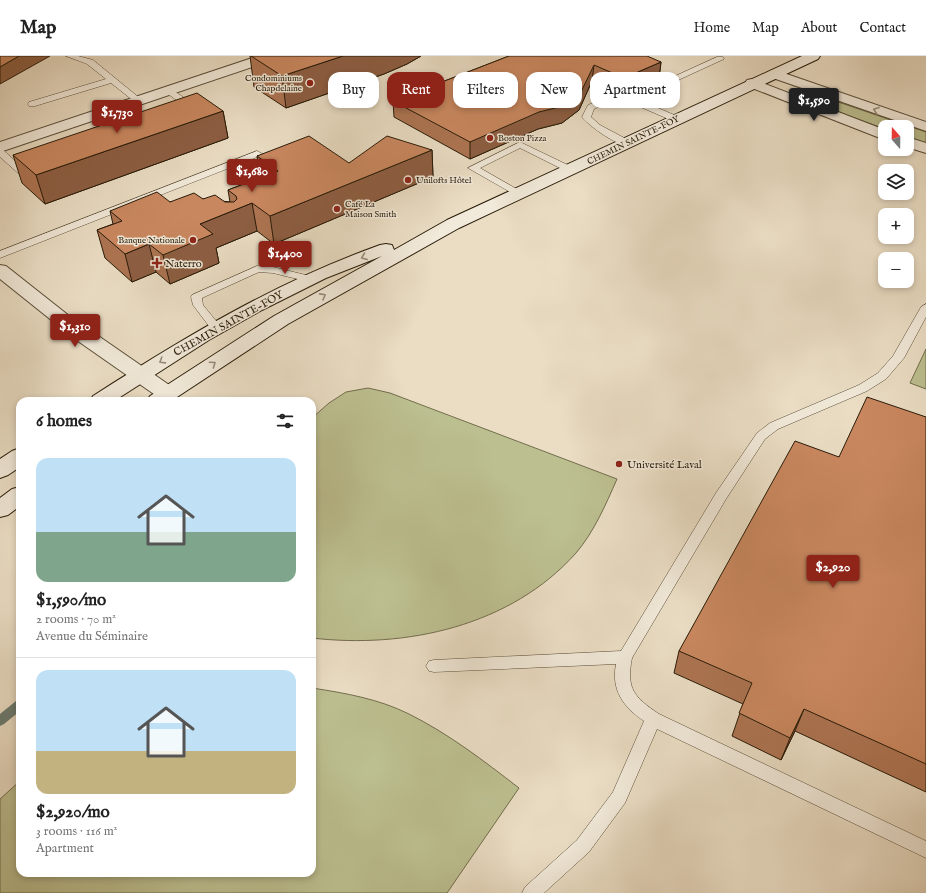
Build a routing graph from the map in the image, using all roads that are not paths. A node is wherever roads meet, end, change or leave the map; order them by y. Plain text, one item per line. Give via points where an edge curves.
1 (70, 56) edge
2 (271, 56) edge
3 (813, 56) edge
4 (720, 59) dead end
5 (775, 74) junction
6 (680, 77) edge
7 (111, 80) junction
8 (752, 83) junction
9 (168, 90) junction
10 (138, 100) junction
11 (32, 104) dead end
12 (590, 108) edge
13 (650, 108) edge
14 (183, 116) edge
15 (676, 120) junction
16 (926, 127) edge
17 (878, 132) edge
18 (628, 143) junction
19 (914, 144) edge
20 (0, 147) edge
21 (926, 148) edge
22 (0, 152) edge
23 (42, 164) edge
24 (280, 166) edge
25 (571, 170) junction
26 (519, 194) junction
27 (453, 224) junction
28 (0, 255) edge
29 (0, 270) edge
30 (310, 279) junction
31 (926, 307) edge
32 (216, 328) junction
33 (140, 374) junction
34 (106, 397) edge
35 (163, 397) edge
36 (16, 459) edge
37 (0, 470) edge
38 (16, 498) edge
39 (0, 509) edge
40 (625, 657) junction
41 (434, 666) dead end
42 (653, 719) junction
43 (926, 850) edge
44 (531, 893) edge

1 - 7 lane via 90,62
2 - 9 main road
3 - 5 main road, CHEMIN SAINTE-FOY
4 - 6 lane
5 - 8 main road, CHEMIN SAINTE-FOY
16 -> 5 main road
7 - 10 lane
7 - 11 lane
8 - 15 main road, CHEMIN SAINTE-FOY
8 - 17 main road
9 - 10 main road
9 - 14 lane via 197,111
10 - 20 main road
12 - 18 lane via 586,117 597,127
13 - 15 lane
15 - 18 main road, CHEMIN SAINTE-FOY
18 - 25 main road, CHEMIN SAINTE-FOY
19 - 21 main road
22 - 23 lane via 21,171
24 - 28 lane via 257,154 181,189
25 - 26 main road, CHEMIN SAINTE-FOY
25 - 26 lane via 520,145 473,168
26 - 27 main road, CHEMIN SAINTE-FOY
27 -> 30 main road, CHEMIN SAINTE-FOY
35 -> 27 main road, CHEMIN SAINTE-FOY via 281,320
29 - 33 main road via 35,300
30 - 32 main road, CHEMIN SAINTE-FOY
30 - 32 lane via 257,269 196,297 198,305
31 - 40 lane via 898,358 882,376 864,388 774,426 760,436 720,496
32 -> 33 main road, CHEMIN SAINTE-FOY
33 - 34 main road, CHEMIN SAINTE-FOY
33 - 35 main road
36 - 37 main road
38 - 39 main road
40 - 41 lane
40 - 42 lane via 621,674 622,687 639,710
42 - 43 lane
42 - 44 lane via 618,797 583,846

